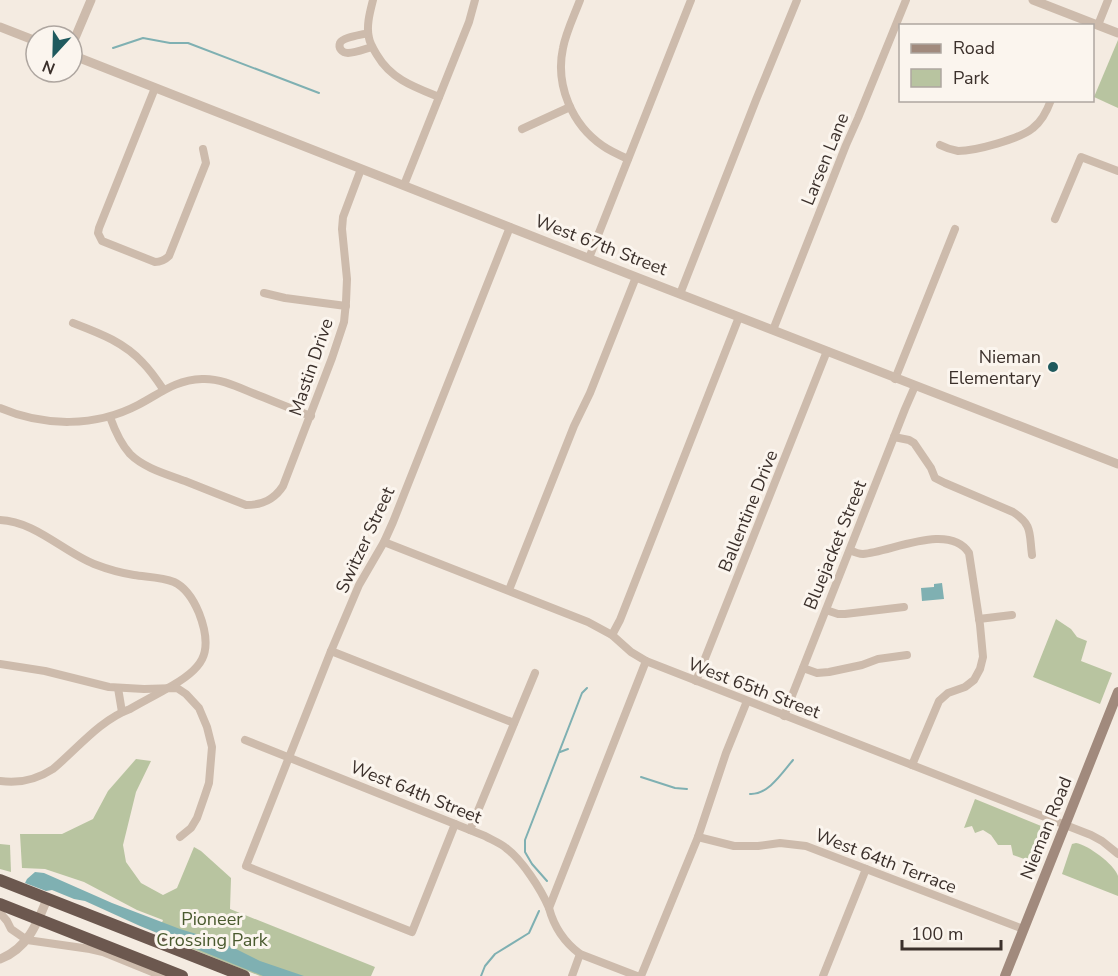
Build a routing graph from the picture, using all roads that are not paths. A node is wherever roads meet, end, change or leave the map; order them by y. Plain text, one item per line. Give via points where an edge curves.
1 (91, 0) edge
2 (372, 0) edge
3 (475, 0) edge
4 (580, 0) edge
5 (691, 0) edge
6 (797, 0) edge
7 (906, 0) edge
8 (1033, 0) edge
9 (1108, 0) edge
10 (1080, 22) edge
11 (81, 24) edge
12 (1094, 24) edge
13 (1098, 25) junction
14 (0, 27) edge
15 (368, 33) junction
16 (1118, 33) edge
17 (24, 36) edge
18 (372, 47) junction
19 (84, 60) edge
20 (155, 87) junction
21 (439, 97) junction
22 (1050, 102) edge
23 (570, 107) junction
24 (522, 129) dead end
25 (940, 146) dead end
26 (203, 149) dead end
27 (628, 159) junction
28 (361, 169) junction
29 (1118, 171) edge
30 (404, 185) junction
31 (1055, 219) dead end
32 (510, 227) junction
33 (956, 229) dead end
34 (589, 258) junction
35 (636, 277) junction
36 (264, 293) dead end
37 (680, 294) junction
38 (346, 306) junction
39 (740, 317) junction
40 (73, 322) dead end
41 (773, 330) junction
42 (827, 351) junction
43 (896, 379) junction
44 (915, 386) junction
45 (163, 389) junction
46 (0, 408) edge
47 (311, 416) junction
48 (110, 417) junction
49 (894, 437) junction
50 (1118, 464) edge
51 (0, 520) edge
52 (384, 542) junction
53 (850, 550) junction
54 (1032, 555) dead end
55 (508, 590) junction
56 (904, 607) dead end
57 (826, 610) junction
58 (1012, 615) dead end
59 (979, 619) junction
60 (612, 635) junction
61 (331, 651) junction
62 (907, 655) dead end
63 (646, 662) junction
64 (0, 664) edge
65 (803, 668) junction
66 (535, 673) dead end
67 (696, 681) junction
68 (169, 687) junction
69 (118, 688) junction
70 (1118, 692) edge
71 (747, 701) junction
72 (122, 712) junction
73 (784, 716) junction
74 (514, 723) junction
75 (245, 740) dead end
76 (289, 758) junction
77 (912, 765) junction
78 (0, 781) edge
79 (455, 824) junction
80 (1065, 825) junction
81 (470, 830) junction
82 (180, 837) dead end
83 (698, 837) junction
84 (1118, 854) edge
85 (866, 869) junction
86 (0, 880) edge
87 (48, 899) junction
88 (0, 904) edge
89 (549, 908) junction
90 (0, 913) edge
91 (39, 920) junction
92 (1023, 929) junction
93 (27, 940) junction
94 (580, 954) junction
95 (0, 959) edge
96 (162, 976) edge
97 (182, 976) edge
98 (244, 976) edge
99 (572, 976) edge
100 (637, 976) edge
101 (641, 976) edge
102 (823, 976) edge
103 (1005, 976) edge

1 - 11 street
2 - 15 street
3 - 21 street
4 - 23 street via 561,57
5 - 27 street
6 - 37 street
7 - 41 street, Larsen Lane
8 - 10 street
9 - 13 street
12 - 13 street
13 - 16 street
14 - 17 street
15 - 18 street
15 - 18 street via 343,39 340,48 347,53
18 - 21 street via 394,76
19 - 20 street, West 67th Street
20 - 26 street via 99,228 102,241 155,262 166,259 206,163
20 - 28 street, West 67th Street
21 - 30 street
22 - 25 street via 1040,121 1022,135 969,150 954,151
23 - 24 street
23 - 27 street via 592,138
27 - 34 street
28 - 30 street, West 67th Street
28 - 38 street, Mastin Drive via 342,229
29 - 31 street via 1081,157
30 - 32 street, West 67th Street
32 - 34 street, West 67th Street
32 - 52 street, Switzer Street
33 - 43 street
34 - 35 street, West 67th Street
35 - 37 street, West 67th Street
35 - 55 street
36 - 38 street
37 - 39 street, West 67th Street
38 - 47 street, Mastin Drive via 339,339
39 - 41 street, West 67th Street
39 - 60 street
40 - 45 street via 131,351
41 - 42 street, West 67th Street
42 - 43 street, West 67th Street
42 - 67 street, Ballentine Drive
43 - 44 street, West 67th Street
44 - 49 street, Bluejacket Street
44 - 50 street, West 67th Street
45 - 47 street via 190,380 221,381
45 - 48 street
46 - 48 street via 48,421
47 - 48 street, Mastin Drive via 283,486 273,498 256,505 246,505 140,462 123,446
49 - 53 street, Bluejacket Street
49 - 54 street via 914,443 935,478 1024,519
51 - 68 street via 30,528 95,565 174,582 183,588 196,605 206,644 194,671
52 - 55 street, West 65th Street
52 - 61 street, Switzer Street via 359,585
53 - 57 street, Bluejacket Street
53 - 59 street via 862,554 920,540 951,541 964,547 968,550
55 - 60 street, West 65th Street
56 - 57 street via 845,614
57 - 65 street, Bluejacket Street
58 - 59 street
59 - 77 street via 983,657 980,669 974,680 939,701
60 - 63 street, West 65th Street
61 - 74 street
61 - 76 street, Switzer Street
62 - 65 street via 829,672
63 - 67 street, West 65th Street
63 - 89 street
64 - 69 street
65 - 73 street, Bluejacket Street
66 - 74 street
67 - 71 street, West 65th Street
68 - 69 street
68 - 72 street
68 - 82 street via 186,694 199,708 212,747 205,795 191,828
69 - 72 street
70 - 80 main road, Nieman Road
71 - 73 street, West 65th Street
71 - 83 street
72 - 78 street via 43,776 29,781
73 - 77 street, West 65th Street
74 - 81 street
75 - 76 street, West 64th Street
76 - 79 street, West 64th Street
76 - 79 street, Switzer Street via 246,866 412,932
77 - 80 street, West 65th Street
79 - 81 street, West 64th Street
80 - 84 street, West 65th Street via 1102,841
80 - 92 main road, Nieman Road
81 - 89 street, West 64th Street via 499,843 514,855
83 - 85 street, West 64th Terrace via 734,846 807,846
83 - 101 street
85 - 92 street, West 64th Terrace
85 - 102 street
86 - 87 highway
87 - 91 street
87 - 98 highway
88 - 91 highway
89 - 94 street via 560,934
90 - 93 street via 11,929
91 - 93 street
91 - 97 highway
92 - 103 main road, Nieman Road
93 - 95 street
93 - 96 street via 90,949
94 - 99 street
94 - 100 street

